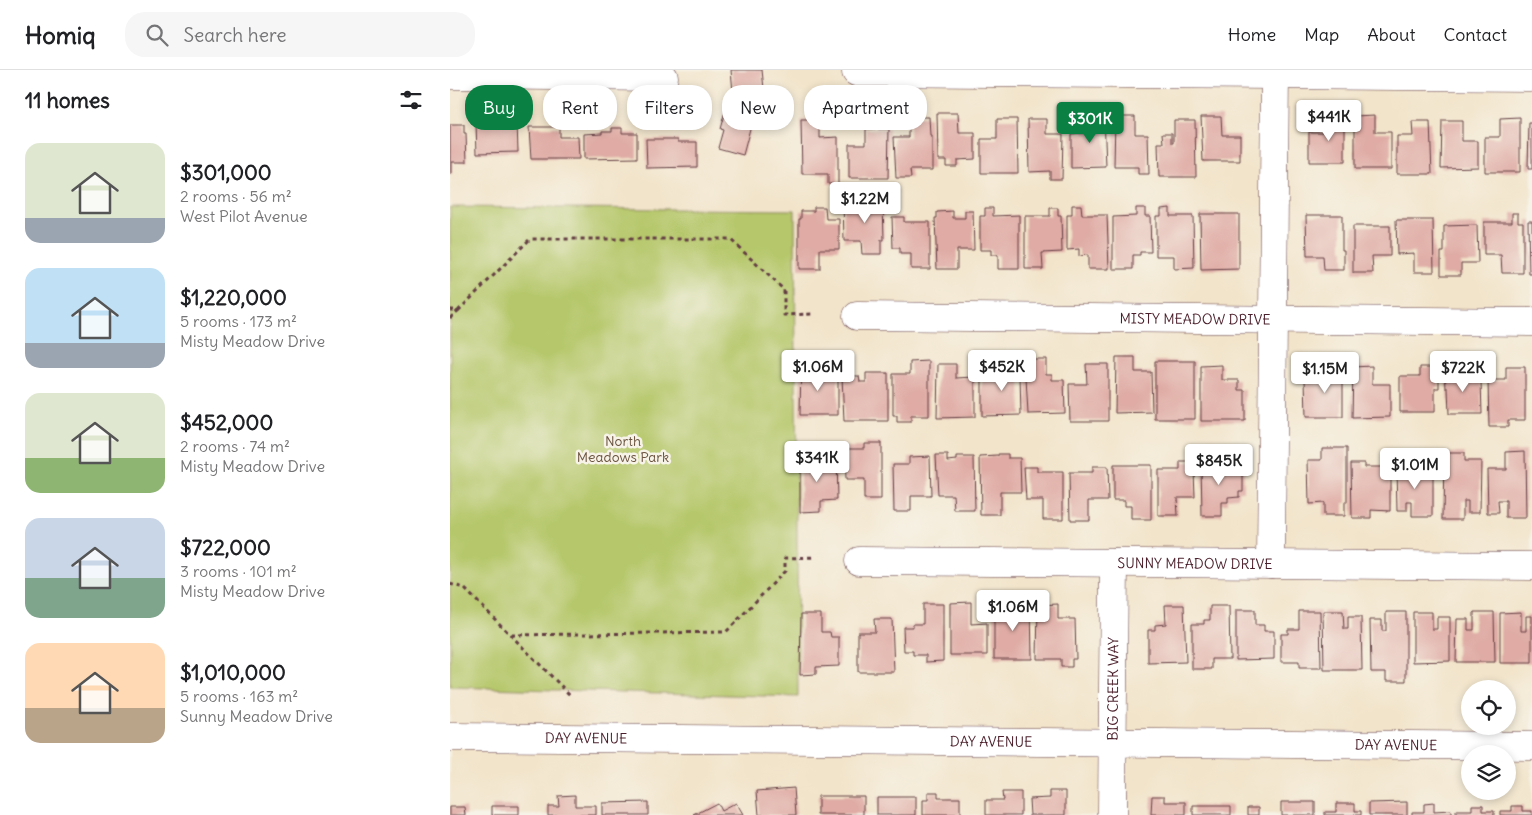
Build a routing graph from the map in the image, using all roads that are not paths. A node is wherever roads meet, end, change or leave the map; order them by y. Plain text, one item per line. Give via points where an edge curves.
1 (856, 72) dead end
2 (1275, 73) edge
3 (450, 75) edge
4 (664, 77) dead end
5 (1532, 77) edge
6 (857, 316) dead end
7 (1273, 320) junction
8 (1532, 322) edge
9 (859, 561) dead end
10 (1114, 563) junction
11 (1271, 564) junction
12 (1532, 566) edge
13 (450, 737) edge
14 (1113, 743) junction
15 (1532, 746) edge
16 (1112, 815) edge

1 - 2 street
2 - 5 street
2 - 7 street
3 - 4 street
6 - 7 street, MISTY MEADOW DRIVE
7 - 8 street, MISTY MEADOW DRIVE
7 - 11 street
9 - 10 street, SUNNY MEADOW DRIVE
10 - 11 street, SUNNY MEADOW DRIVE
10 - 14 street, BIG CREEK WAY
11 - 12 street, SUNNY MEADOW DRIVE
13 - 14 street, DAY AVENUE
14 - 15 street, DAY AVENUE
14 - 16 street, BIG CREEK WAY

